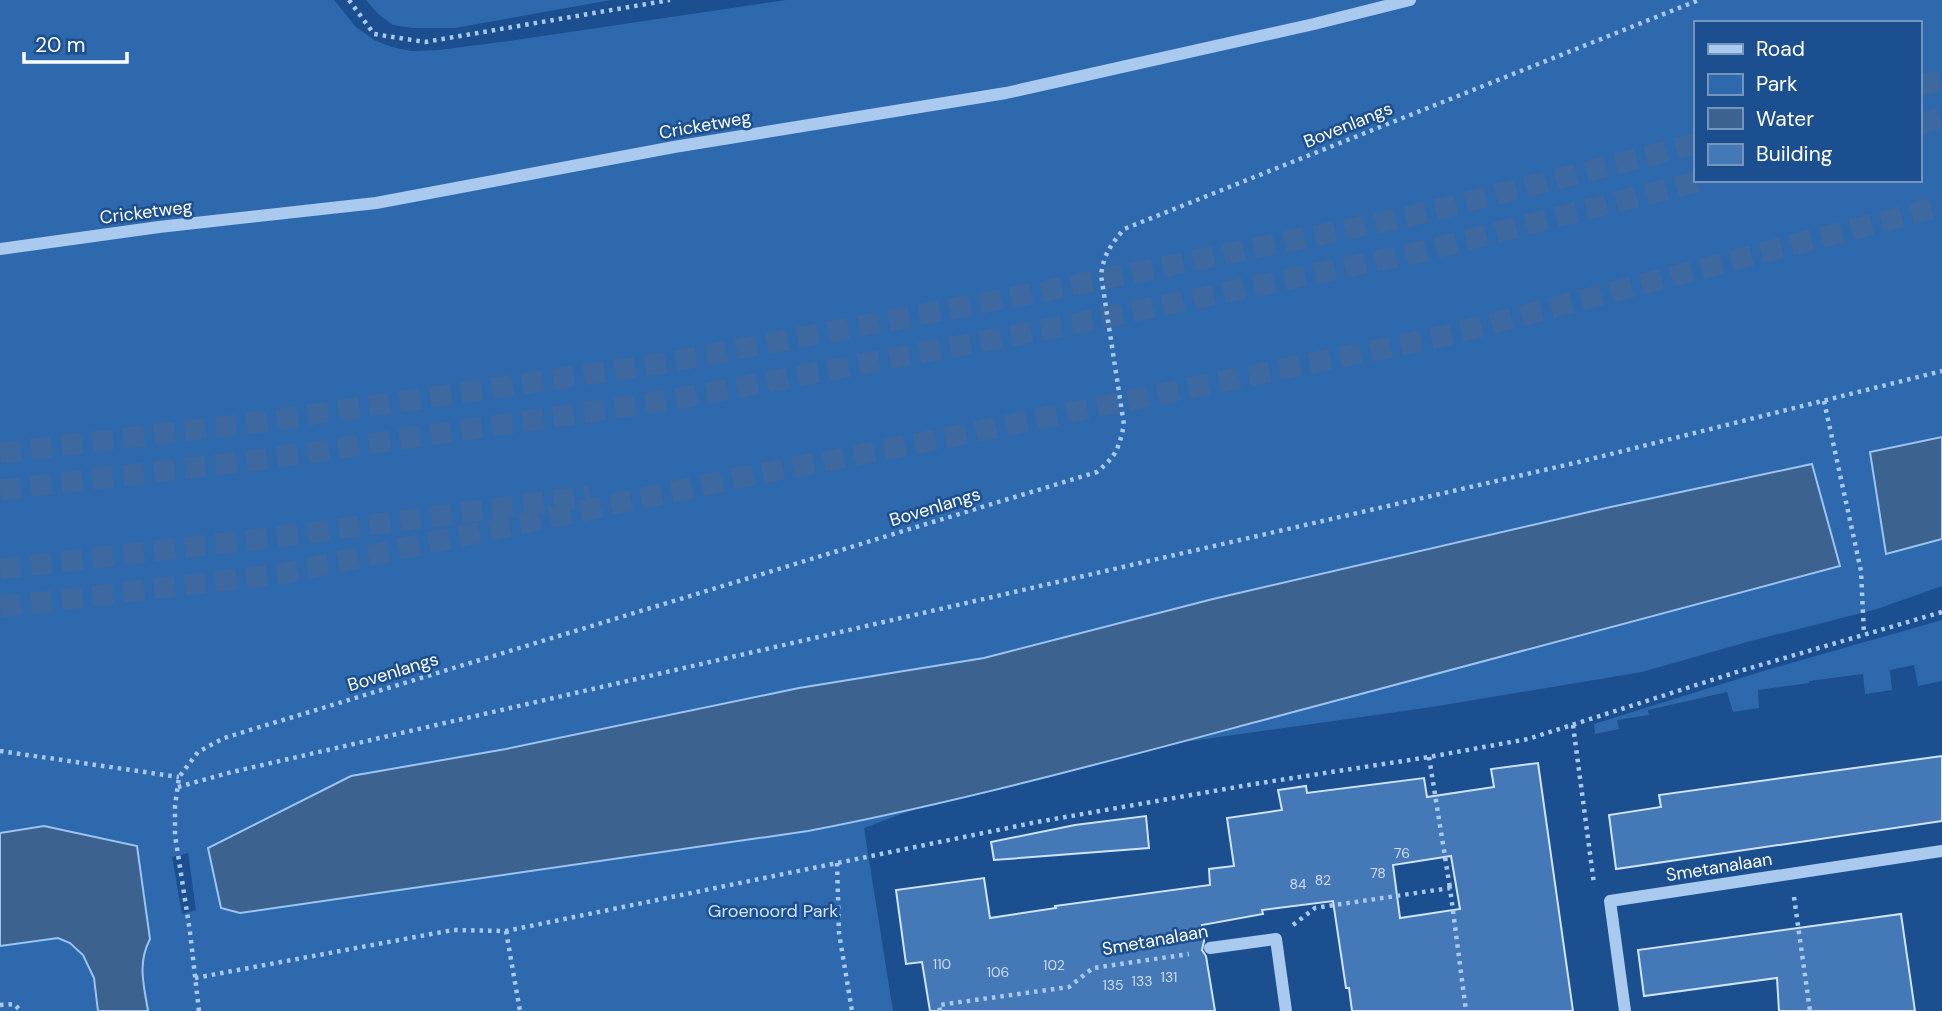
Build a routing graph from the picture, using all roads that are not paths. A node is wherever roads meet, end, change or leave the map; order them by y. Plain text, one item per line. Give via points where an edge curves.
1 (1410, 0) edge
2 (0, 249) edge
3 (1942, 851) edge
4 (1210, 947) road end
5 (1286, 1011) edge
6 (1625, 1011) edge

1 - 2 street, Cricketweg via 1006,93 674,147 376,203
3 - 6 street, Smetanalaan via 1611,901
4 - 5 street, Smetanalaan via 1276,939

